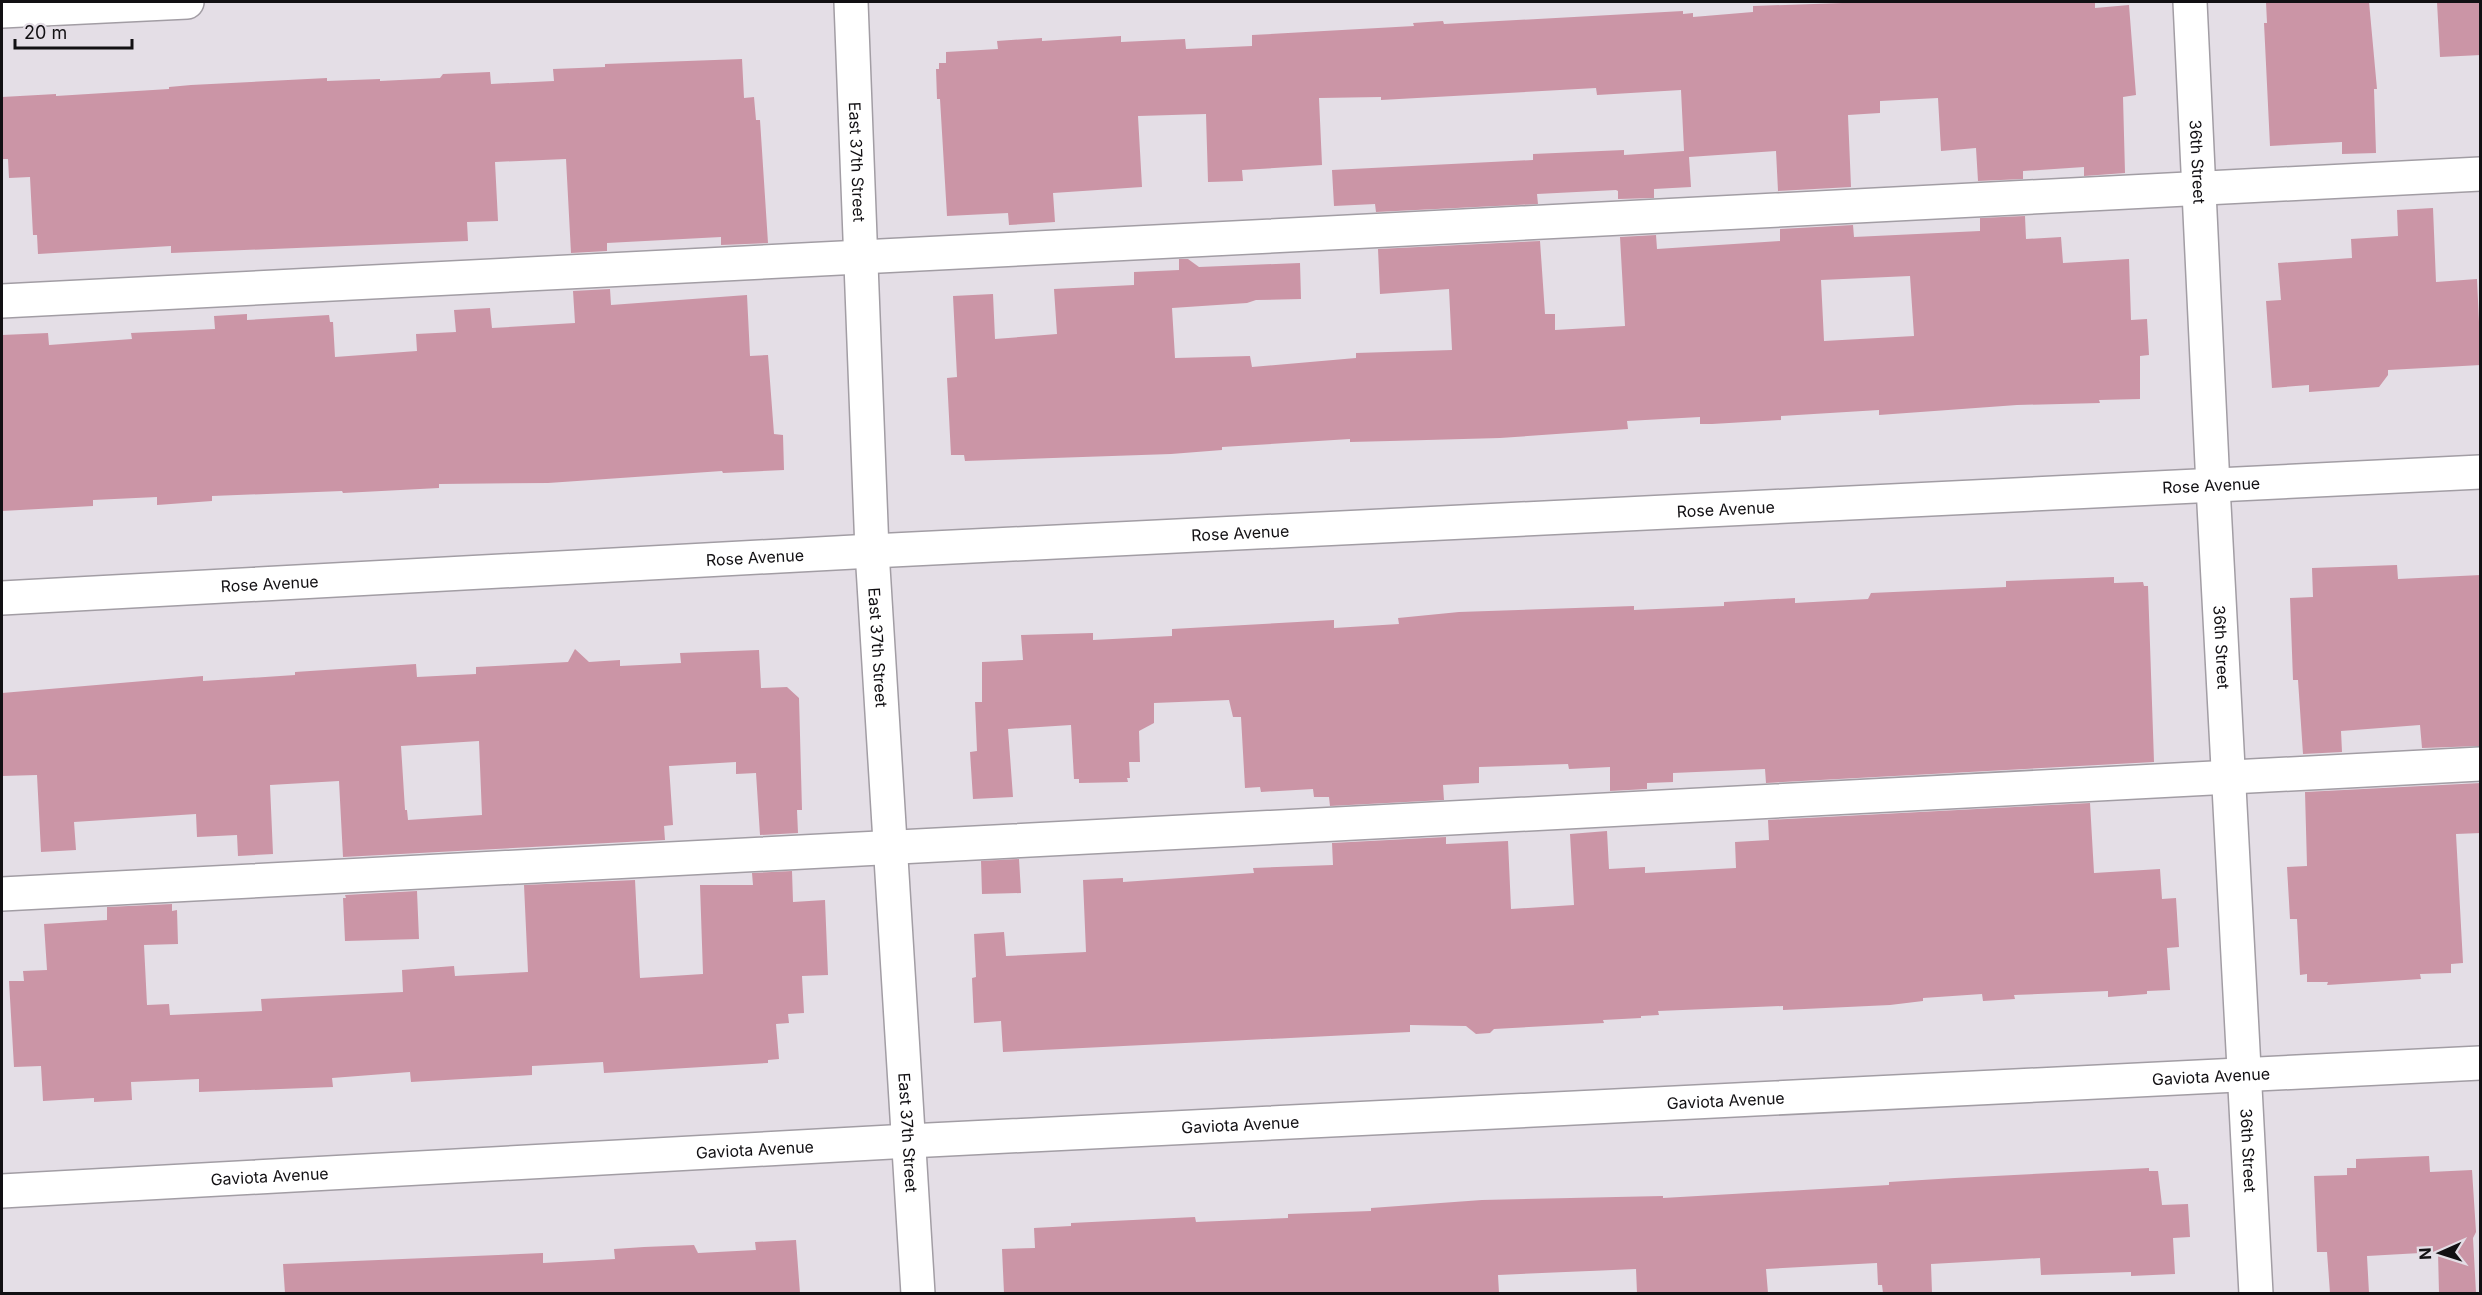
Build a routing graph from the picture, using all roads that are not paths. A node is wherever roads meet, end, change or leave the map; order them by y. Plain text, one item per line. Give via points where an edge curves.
1 (187, 2) edge
2 (851, 2) edge
3 (2190, 2) edge
4 (2, 11) edge
5 (2481, 174) edge
6 (2200, 188) junction
7 (861, 256) junction
8 (2, 301) edge
9 (2481, 472) edge
10 (2213, 486) junction
11 (872, 550) junction
12 (2, 598) edge
13 (2481, 764) edge
14 (2229, 777) junction
15 (890, 846) junction
16 (2, 894) edge
17 (2481, 1063) edge
18 (2245, 1075) junction
19 (909, 1140) junction
20 (2, 1191) edge
21 (918, 1293) edge
22 (2256, 1293) edge

1 - 4 street
2 - 7 street, East 37th Street
3 - 6 street, 36th Street
5 - 6 street
6 - 7 street
6 - 10 street, 36th Street
7 - 8 street
7 - 11 street, East 37th Street
9 - 10 street, Rose Avenue
10 - 11 street, Rose Avenue
10 - 14 street, 36th Street
11 - 12 street, Rose Avenue
11 - 15 street, East 37th Street
13 - 14 street
14 - 15 street
14 - 18 street, 36th Street
15 - 16 street
15 - 19 street, East 37th Street
17 - 18 street, Gaviota Avenue
18 - 19 street, Gaviota Avenue
18 - 22 street, 36th Street
19 - 20 street, Gaviota Avenue
19 - 21 street, East 37th Street

